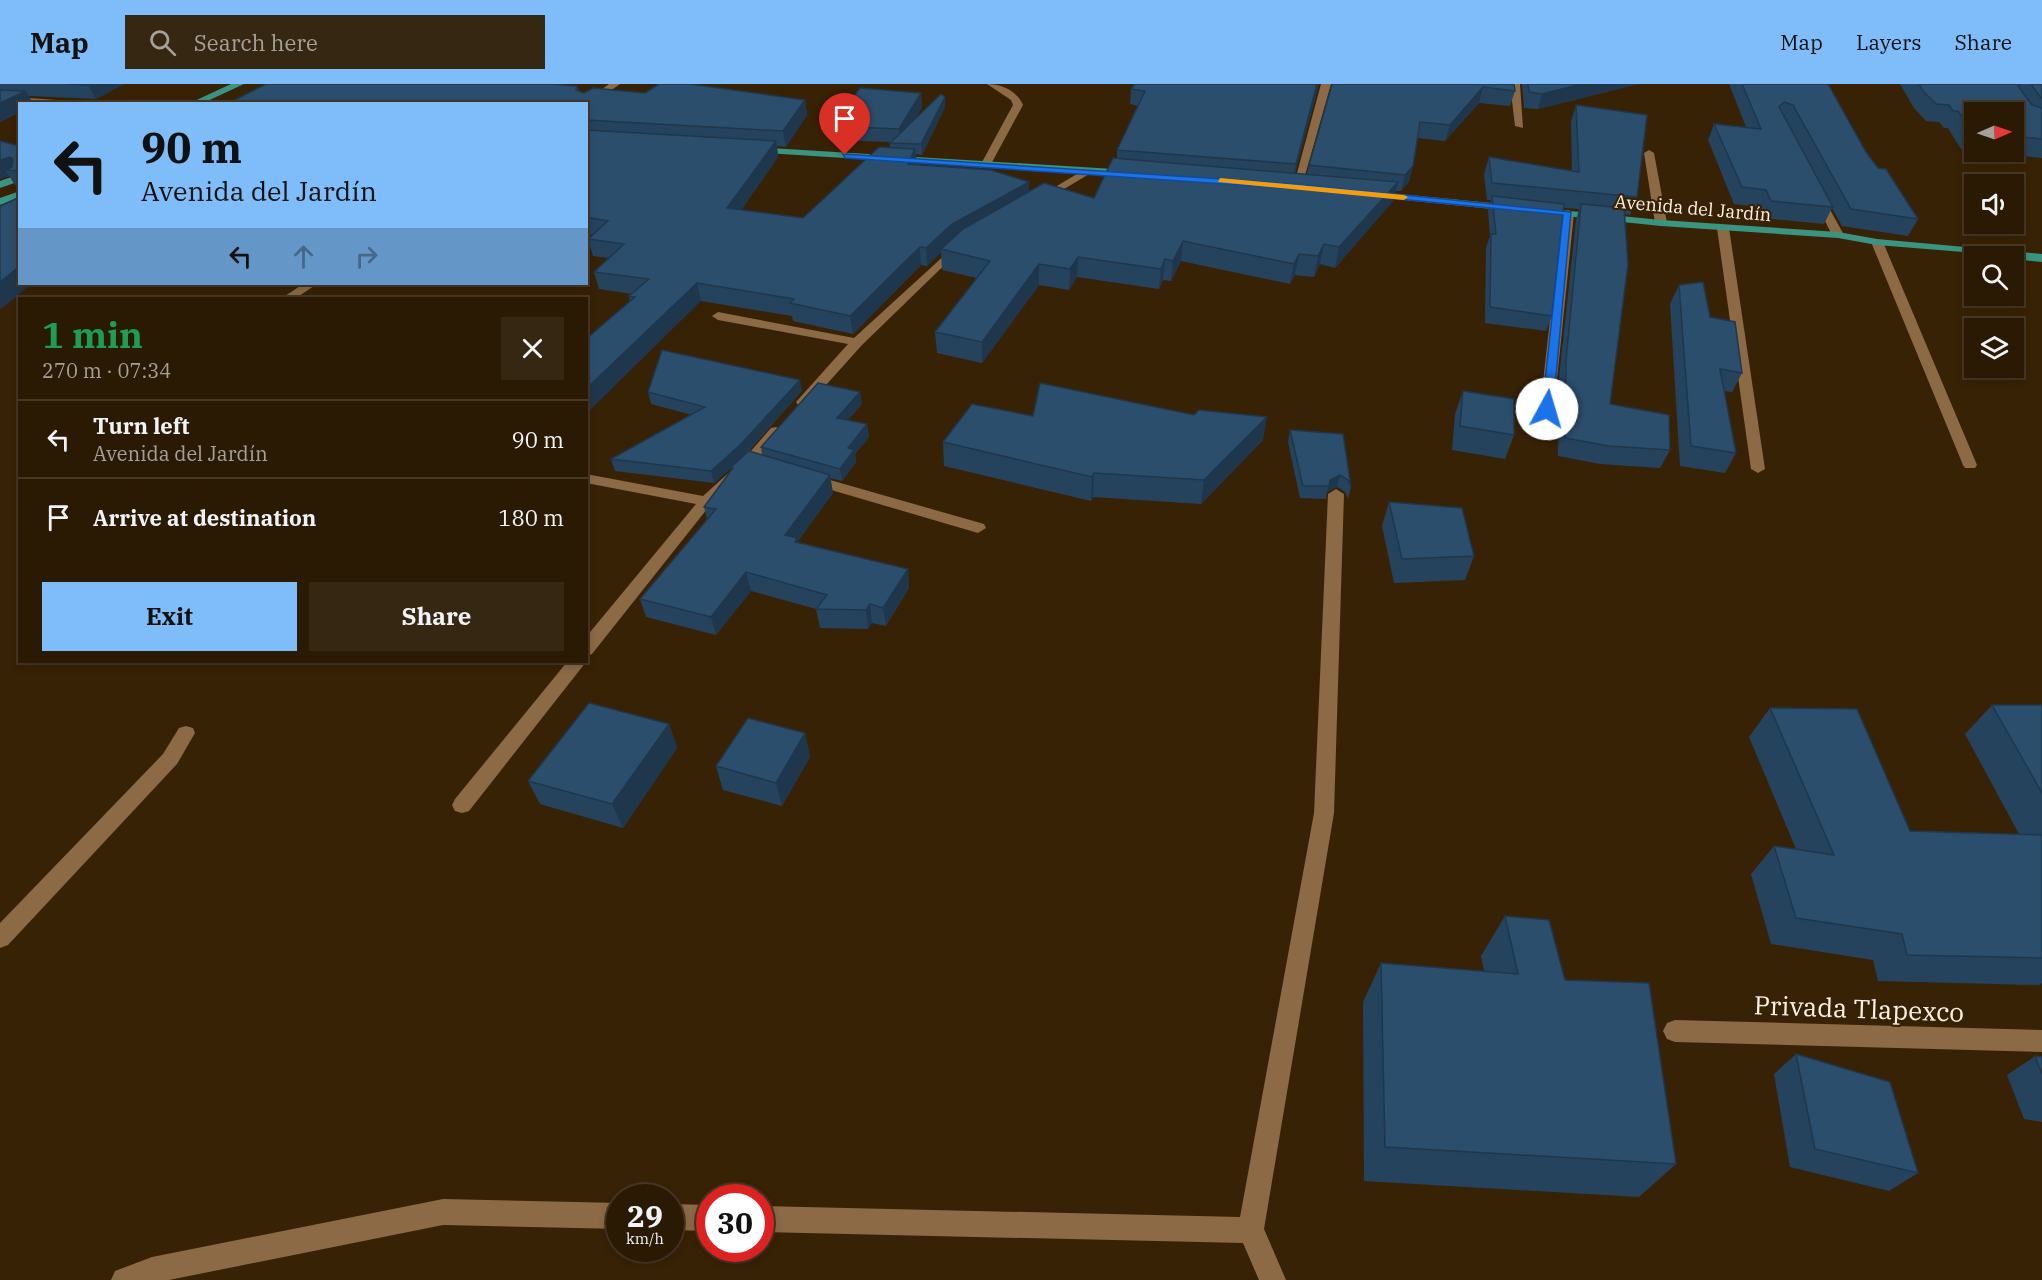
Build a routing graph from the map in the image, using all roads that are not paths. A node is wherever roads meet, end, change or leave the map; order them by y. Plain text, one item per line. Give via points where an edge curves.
1 (239, 84) edge
2 (615, 84) edge
3 (992, 84) edge
4 (1326, 84) edge
5 (1515, 84) edge
6 (0, 99) edge
7 (43, 102) edge
8 (197, 102) edge
9 (588, 103) edge
10 (1520, 126) dead end
11 (739, 149) edge
12 (1649, 153) dead end
13 (986, 164) junction
14 (1091, 170) junction
15 (1137, 174) edge
16 (18, 178) edge
17 (1811, 183) edge
18 (0, 185) edge
19 (1297, 186) edge
20 (1355, 192) edge
21 (18, 195) edge
22 (0, 202) edge
23 (1030, 205) edge
24 (1568, 213) junction
25 (1661, 223) junction
26 (1723, 228) junction
27 (1838, 235) junction
28 (968, 239) edge
29 (1876, 242) junction
30 (2042, 258) edge
31 (310, 285) edge
32 (290, 297) edge
33 (718, 316) dead end
34 (857, 342) junction
35 (1547, 409) dead end
36 (1970, 465) dead end
37 (1758, 469) dead end
38 (794, 475) edge
39 (588, 477) edge
40 (1336, 494) dead end
41 (706, 501) junction
42 (978, 528) dead end
43 (588, 648) edge
44 (576, 663) edge
45 (186, 733) dead end
46 (462, 805) dead end
47 (0, 938) edge
48 (1674, 1031) dead end
49 (2042, 1041) edge
50 (606, 1216) edge
51 (774, 1219) edge
52 (1251, 1230) junction
53 (124, 1280) edge
54 (1273, 1280) edge

1 - 8 main road
2 - 9 street
3 - 13 street via 1015,98 1018,105
4 - 19 street
5 - 10 street
6 - 7 street
11 - 13 main road
12 - 25 street
13 - 14 main road
14 - 15 main road
14 - 23 street
16 - 18 main road
17 - 27 street
20 - 24 main road, Avenida del Jardín
21 - 22 main road
24 - 25 main road, Avenida del Jardín
24 - 35 street
25 - 26 main road, Avenida del Jardín
26 - 27 main road, Avenida del Jardín
26 - 37 street
27 - 29 main road, Avenida del Jardín
28 - 34 street
29 - 30 main road, Avenida del Jardín
29 - 36 street
31 - 32 street
33 - 34 street
34 - 41 street via 791,415 754,464
38 - 42 street
39 - 41 street
40 - 52 street via 1324,813
41 - 43 street
44 - 46 street
45 - 47 street via 170,759
48 - 49 street, Privada Tlapexco
50 - 53 street via 443,1212 152,1270
51 - 52 street
52 - 54 street

